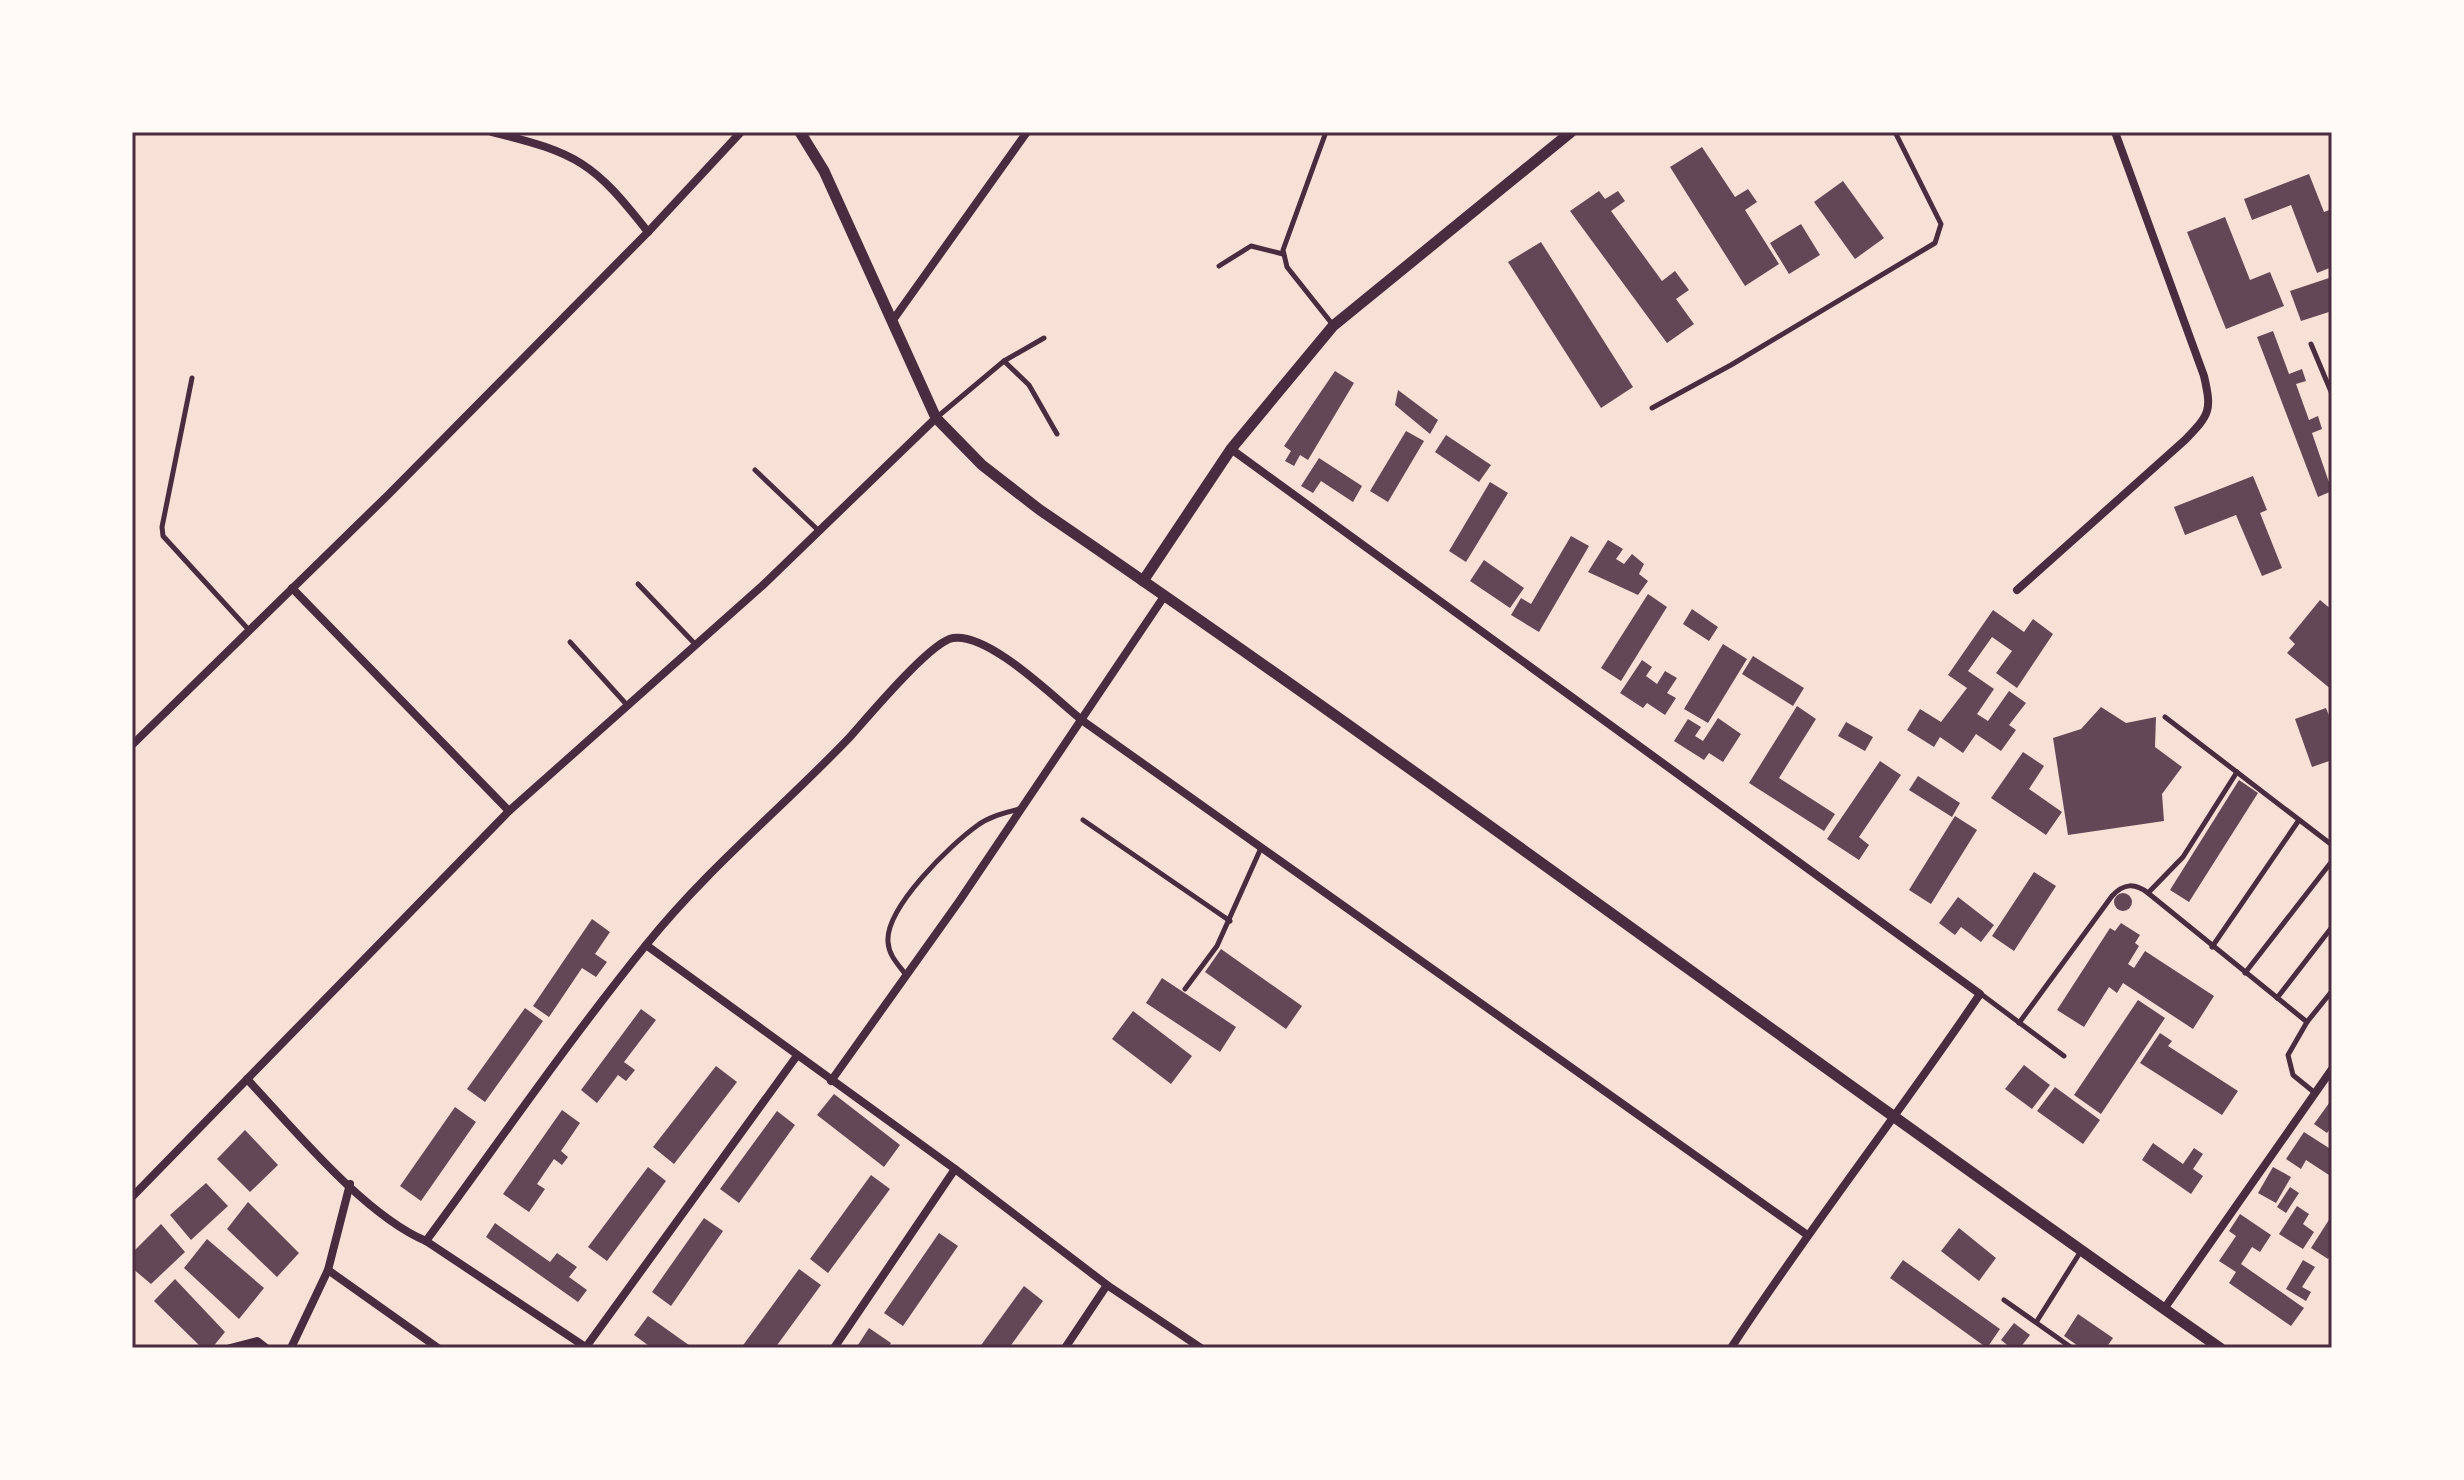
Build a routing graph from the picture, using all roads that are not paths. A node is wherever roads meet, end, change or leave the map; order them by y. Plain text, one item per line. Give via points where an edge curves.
1 (492, 132) edge
2 (741, 132) edge
3 (800, 132) edge
4 (1027, 132) edge
5 (1326, 132) edge
6 (1571, 132) edge
7 (1895, 132) edge
8 (2115, 132) edge
9 (648, 232) junction
10 (1283, 254) junction
11 (1219, 266) dead end
12 (893, 320) junction
13 (1333, 326) junction
14 (1044, 338) dead end
15 (2311, 344) dead end
16 (1004, 361) junction
17 (192, 378) dead end
18 (2332, 394) edge
19 (1652, 408) dead end
20 (936, 418) junction
21 (1057, 434) dead end
22 (1231, 449) junction
23 (755, 470) dead end
24 (819, 531) junction
25 (1143, 581) junction
26 (638, 584) dead end
27 (292, 588) junction
28 (2017, 590) dead end
29 (1165, 595) junction
30 (248, 629) junction
31 (570, 642) dead end
32 (696, 645) junction
33 (628, 706) junction
34 (2165, 717) dead end
35 (1083, 721) junction
36 (132, 745) edge
37 (2237, 772) junction
38 (1023, 808) junction
39 (509, 811) junction
40 (1083, 820) dead end
41 (2299, 820) junction
42 (2332, 845) edge
43 (1262, 847) junction
44 (2332, 861) edge
45 (2148, 893) junction
46 (1230, 921) junction
47 (2332, 927) edge
48 (646, 945) junction
49 (2212, 947) junction
50 (2245, 973) junction
51 (907, 975) junction
52 (1185, 989) dead end
53 (2332, 991) edge
54 (1980, 994) junction
55 (2277, 998) junction
56 (2307, 1022) junction
57 (2019, 1023) junction
58 (2064, 1056) dead end
59 (796, 1057) junction
60 (2332, 1069) edge
61 (247, 1079) junction
62 (831, 1081) junction
63 (2315, 1093) junction
64 (1895, 1120) junction
65 (955, 1169) junction
66 (350, 1184) junction
67 (132, 1197) edge
68 (1806, 1234) junction
69 (426, 1241) junction
70 (2082, 1250) junction
71 (328, 1270) junction
72 (1107, 1285) junction
73 (2004, 1300) dead end
74 (2164, 1309) junction
75 (2037, 1321) junction
76 (230, 1348) edge
77 (266, 1348) edge
78 (291, 1348) edge
79 (438, 1348) edge
80 (586, 1348) edge
81 (834, 1348) edge
82 (1065, 1348) edge
83 (1201, 1348) edge
84 (1731, 1348) edge
85 (2072, 1348) edge
86 (2220, 1348) edge

1 - 9 street via 581,161 604,178
2 - 9 street
3 - 12 street via 824,171
4 - 12 street
5 - 10 lane
6 - 13 street
7 - 19 lane via 1941,224 1935,243
8 - 28 street via 2204,376 2210,408 2185,440
9 - 27 street
10 - 11 lane via 1251,246
10 - 13 lane via 1287,267
12 - 20 street
13 - 22 street
14 - 16 lane
15 - 18 lane
16 - 20 lane
16 - 21 lane via 1029,385
17 - 30 lane via 163,536
20 - 24 street
20 - 25 street via 982,465
22 - 25 street
22 - 54 street
23 - 24 lane
24 - 32 street
25 - 29 street
26 - 32 lane
27 - 30 street
27 - 39 street
29 - 35 street
29 - 64 street
30 - 36 street
31 - 33 lane
32 - 33 street
33 - 39 street
34 - 37 lane
35 - 38 street
35 - 43 street
35 - 48 street via 1004,658 979,643 947,639 783,805 726,855
37 - 41 lane
37 - 45 lane via 2183,857
38 - 51 street
38 - 51 lane via 979,824 898,909 887,939 890,954
39 - 61 street
40 - 46 lane
41 - 42 lane
41 - 49 lane
43 - 46 lane
43 - 68 street
44 - 50 lane
45 - 49 lane
45 - 57 lane via 2132,885 2114,893
46 - 52 lane
47 - 55 lane
48 - 59 street
48 - 69 street
49 - 50 lane
50 - 55 lane
51 - 62 street
53 - 56 lane
54 - 57 lane
54 - 64 street
55 - 56 lane
56 - 63 lane via 2291,1045 2288,1066
57 - 58 lane
59 - 62 street
59 - 80 street
60 - 63 street
61 - 66 street
61 - 67 street
62 - 65 street
63 - 74 street
64 - 68 street
64 - 70 street
65 - 72 street
65 - 81 street
66 - 69 street via 397,1226
66 - 71 street
68 - 84 street
69 - 80 street
70 - 74 street
70 - 75 lane
71 - 78 street
71 - 79 street
72 - 82 street
72 - 83 street
73 - 75 lane
74 - 86 street
75 - 85 lane
76 - 77 street via 257,1341

